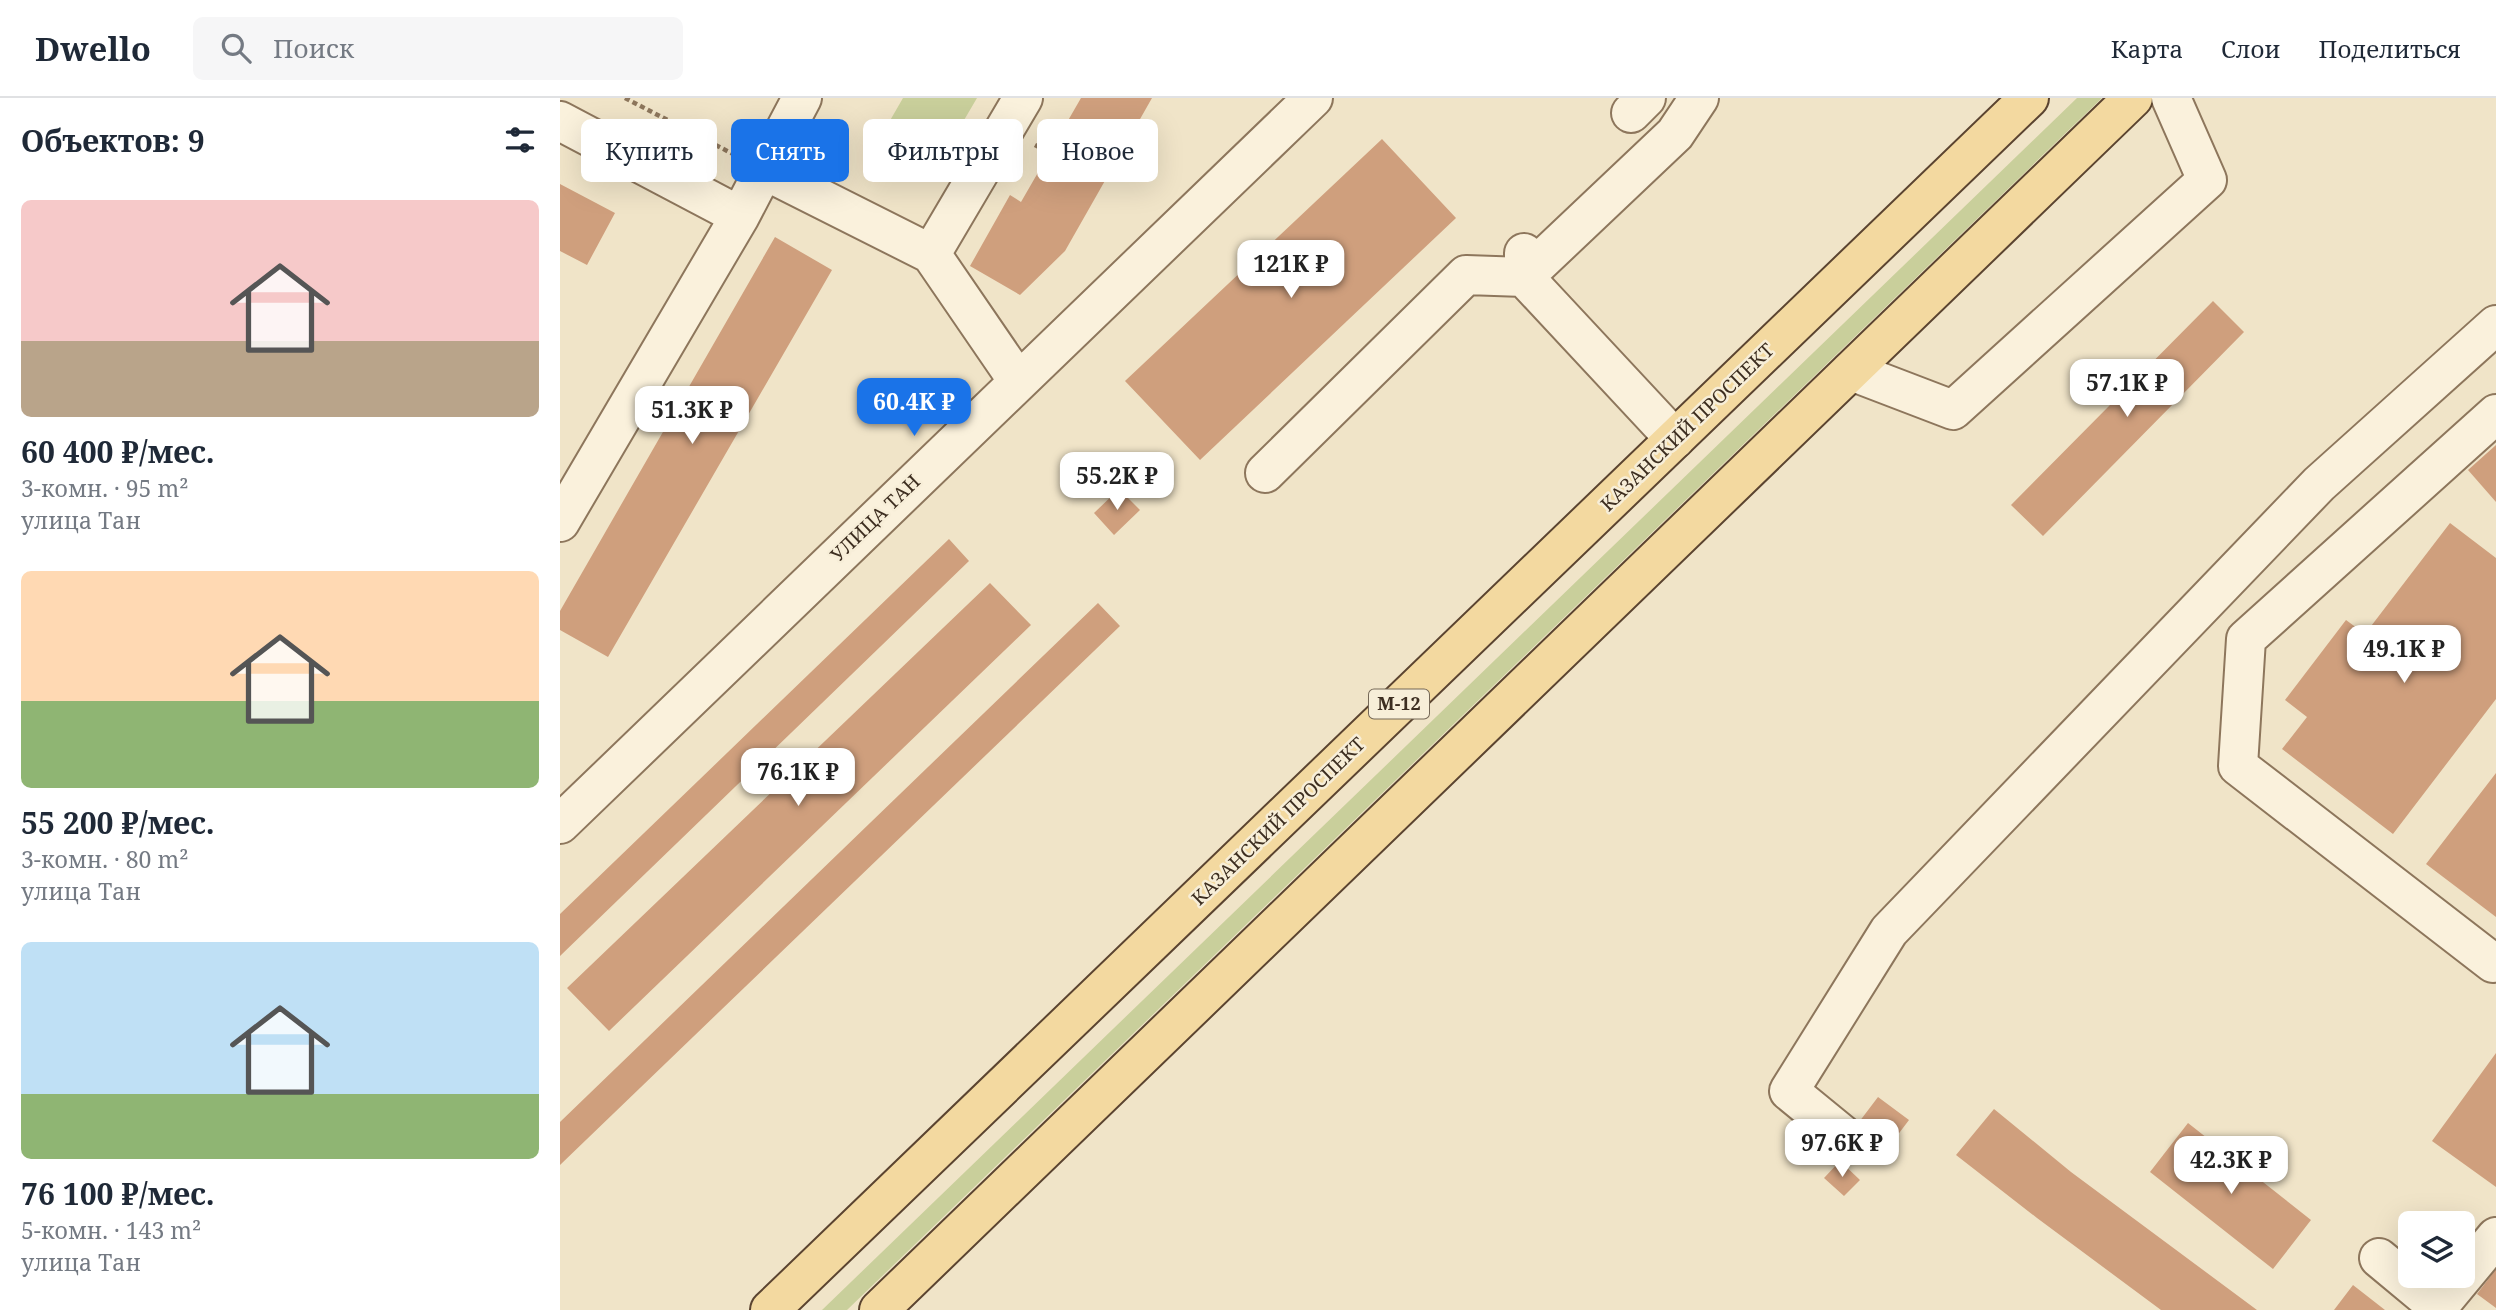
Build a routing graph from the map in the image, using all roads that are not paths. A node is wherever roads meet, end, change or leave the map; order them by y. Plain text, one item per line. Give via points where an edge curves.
1 (802, 98) edge
2 (1023, 98) edge
3 (1313, 98) edge
4 (1699, 98) edge
5 (2028, 98) edge
6 (2133, 98) edge
7 (2171, 98) edge
8 (791, 119) edge
9 (560, 121) edge
10 (758, 182) edge
11 (788, 182) edge
12 (740, 216) junction
13 (931, 254) junction
14 (1524, 262) junction
15 (2496, 325) edge
16 (1851, 371) junction
17 (1018, 381) junction
18 (2496, 414) edge
19 (1675, 439) junction
20 (1265, 472) dead end
21 (560, 522) edge
22 (560, 824) edge
23 (2493, 964) dead end
24 (1843, 1136) dead end
25 (2496, 1237) edge
26 (2379, 1258) dead end
27 (770, 1310) edge
28 (879, 1310) edge

1 - 8 street
2 - 13 street
3 - 17 street, УЛИЦА ТАН
4 - 14 street via 1675,134
5 - 19 main road, КАЗАНСКИЙ ПРОСПЕКТ / М-12
6 - 16 main road
7 - 16 street via 2207,180 1953,410
9 - 12 street
10 - 12 street
11 - 13 street
12 - 21 street
13 - 17 street
14 - 19 street
14 - 20 street via 1466,275
15 - 24 street via 2319,484 1889,931 1789,1091
16 - 28 main road
17 - 22 street, УЛИЦА ТАН
18 - 23 street via 2246,639 2238,766
19 - 27 main road, КАЗАНСКИЙ ПРОСПЕКТ / М-12
25 - 26 street via 2438,1307

